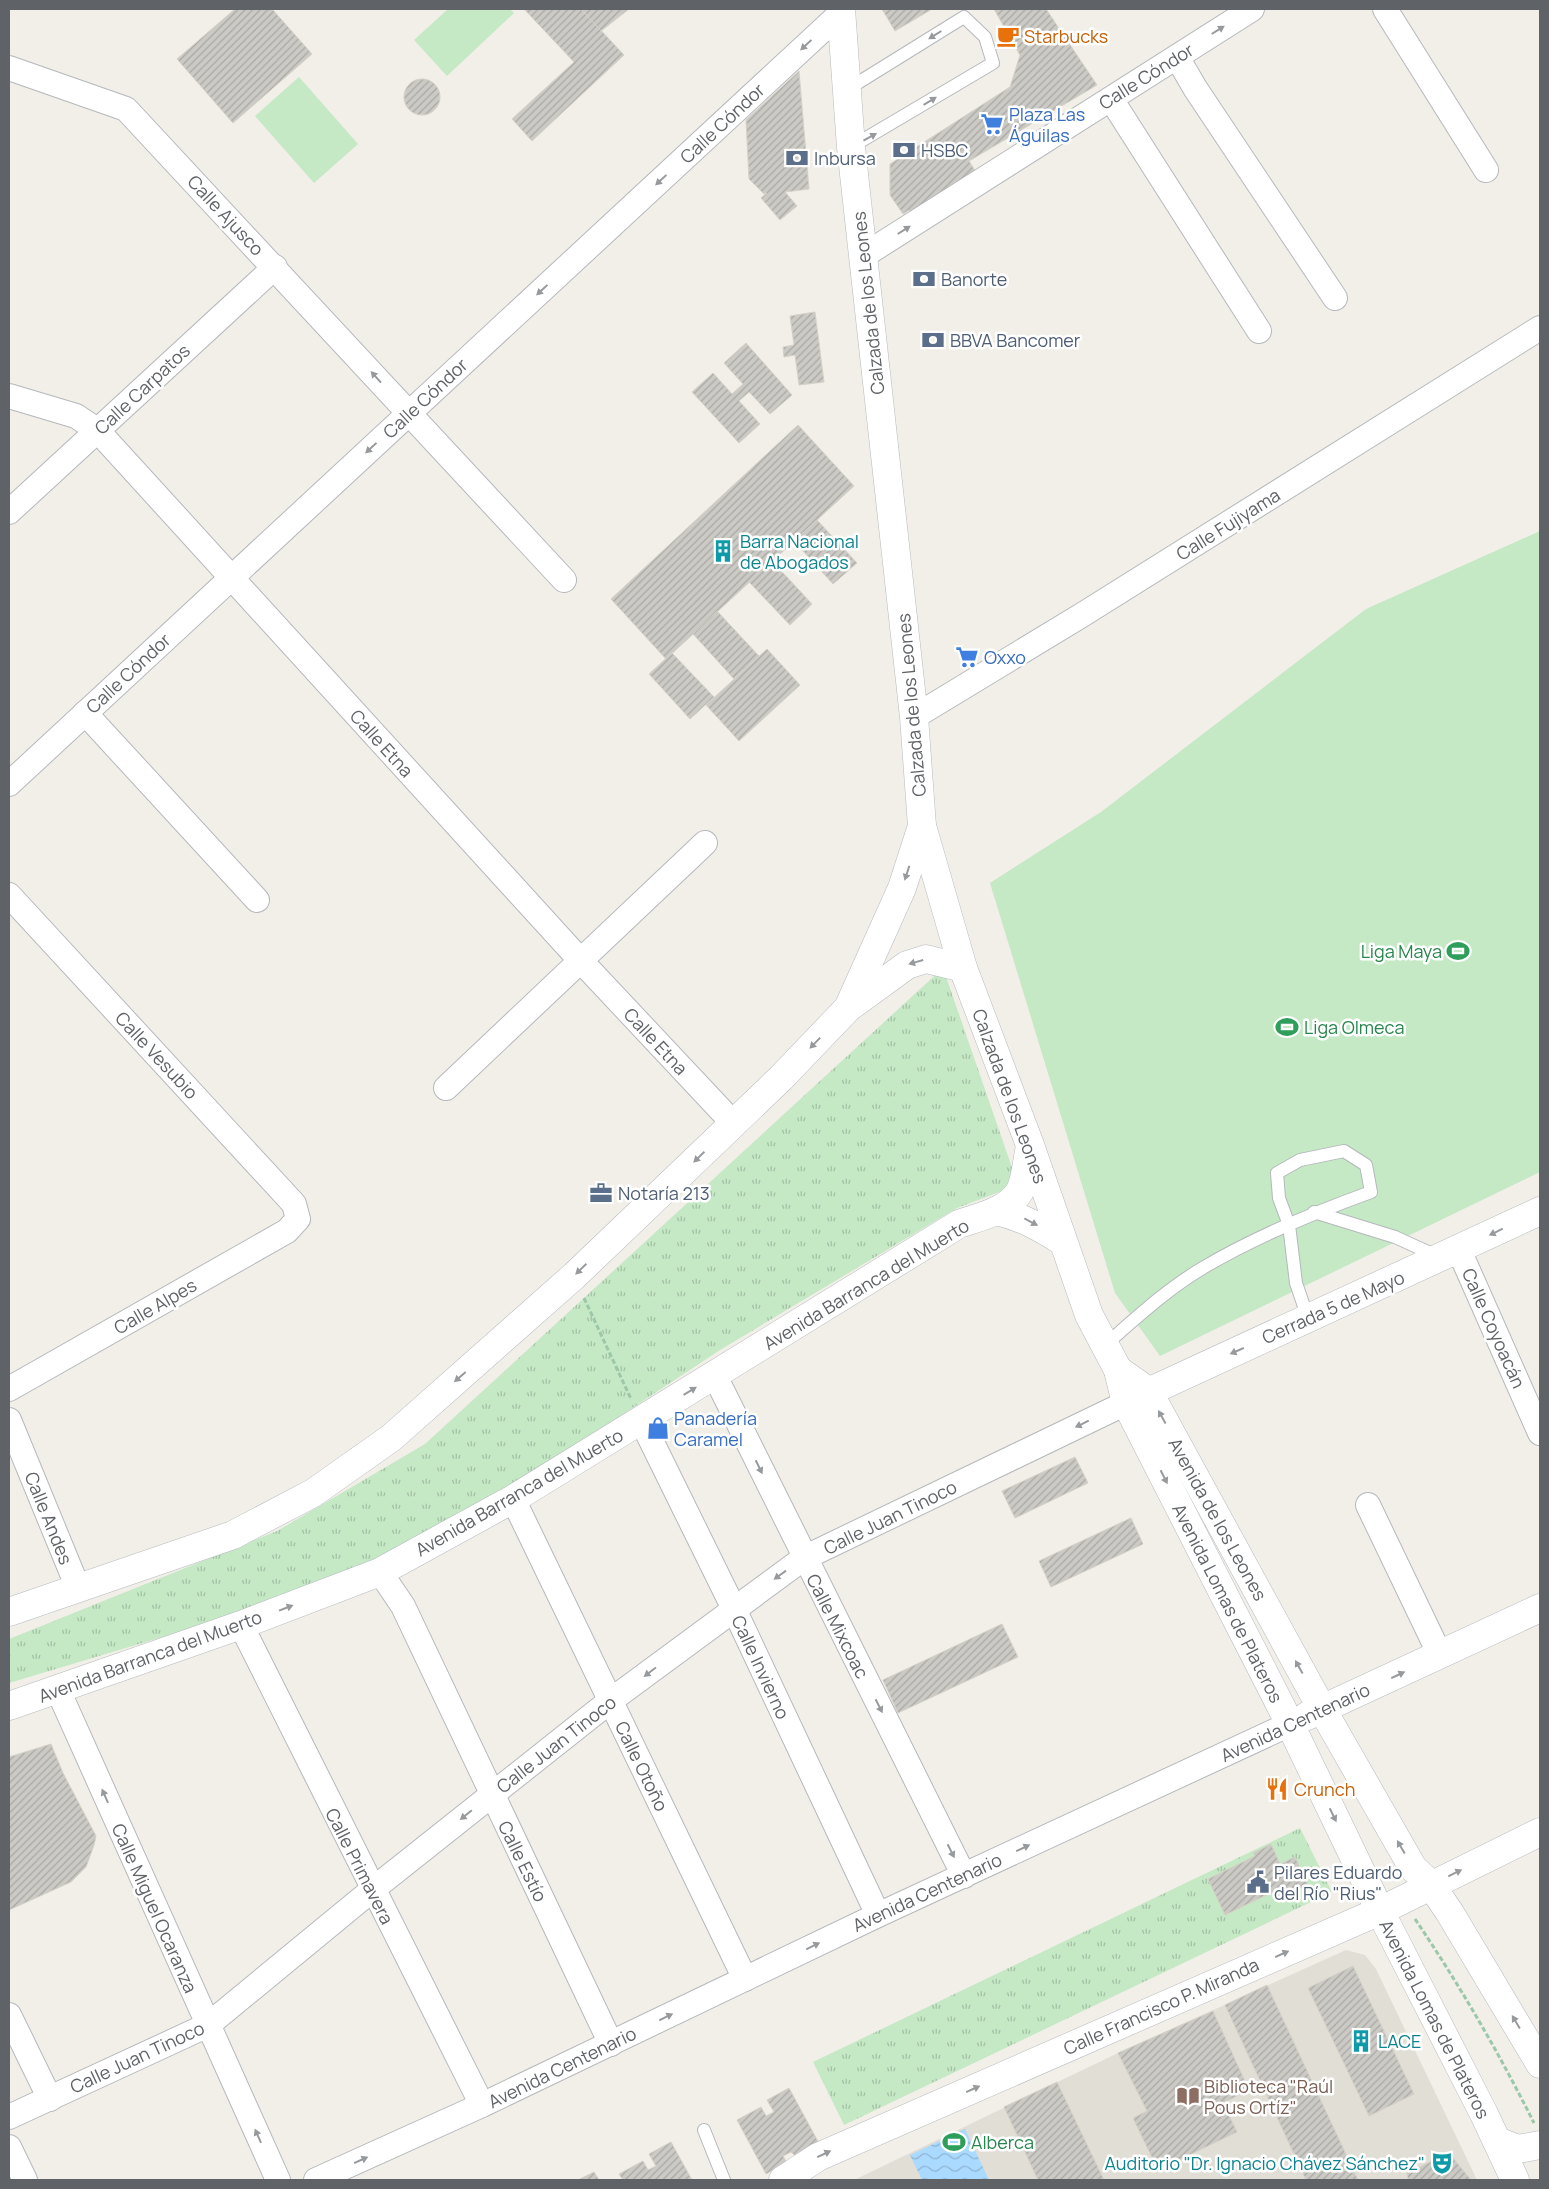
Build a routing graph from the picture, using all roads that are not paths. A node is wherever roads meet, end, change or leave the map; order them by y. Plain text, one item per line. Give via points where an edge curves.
1 (1252, 9) edge
2 (1385, 9) edge
3 (842, 10) edge
4 (1177, 57) junction
5 (9, 68) edge
6 (848, 89) junction
7 (1111, 99) junction
8 (851, 147) junction
9 (1486, 170) dead end
10 (863, 256) junction
11 (275, 267) junction
12 (1335, 298) dead end
13 (1540, 328) edge
14 (1259, 332) dead end
15 (9, 396) edge
16 (408, 414) junction
17 (97, 430) junction
18 (9, 512) edge
19 (231, 578) junction
20 (564, 580) dead end
21 (85, 713) junction
22 (914, 717) junction
23 (9, 784) edge
24 (922, 826) junction
25 (705, 843) dead end
26 (9, 895) edge
27 (258, 900) dead end
28 (581, 961) junction
29 (964, 968) junction
30 (848, 1008) junction
31 (446, 1088) dead end
32 (734, 1124) junction
33 (1030, 1145) junction
34 (996, 1211) junction
35 (1540, 1211) edge
36 (1314, 1212) junction
37 (298, 1219) joint
38 (1289, 1225) junction
39 (1062, 1241) junction
40 (1450, 1254) junction
41 (1308, 1318) junction
42 (1105, 1345) junction
43 (1118, 1370) joint
44 (714, 1376) junction
45 (9, 1389) edge
46 (1137, 1397) junction
47 (9, 1420) edge
48 (641, 1420) junction
49 (1540, 1433) edge
50 (513, 1499) junction
51 (1368, 1505) dead end
52 (804, 1558) junction
53 (380, 1572) junction
54 (78, 1588) junction
55 (1540, 1608) edge
56 (734, 1610) junction
57 (9, 1612) edge
58 (241, 1625) junction
59 (1440, 1655) junction
60 (58, 1690) junction
61 (610, 1701) junction
62 (9, 1706) edge
63 (1322, 1709) junction
64 (1290, 1724) junction
65 (492, 1795) junction
66 (1540, 1832) edge
67 (964, 1876) junction
68 (1431, 1885) junction
69 (372, 1890) junction
70 (1391, 1905) junction
71 (878, 1915) junction
72 (744, 1979) junction
73 (9, 2015) edge
74 (208, 2024) junction
75 (611, 2044) junction
76 (1540, 2064) edge
77 (50, 2099) junction
78 (482, 2105) junction
79 (9, 2117) edge
80 (704, 2130) dead end
81 (1538, 2136) edge
82 (1497, 2141) junction
83 (9, 2147) edge
84 (25, 2180) edge
85 (278, 2180) edge
86 (316, 2180) edge
87 (724, 2180) edge
88 (783, 2180) edge
89 (1515, 2180) edge

4 -> 1 street, Calle Cóndor
2 - 9 street
3 - 6 main road, Calzada de los Leones
3 -> 16 street, Calle Cóndor
4 - 7 street, Calle Cóndor
4 - 12 street
5 - 11 street, Calle Ajusco via 126,108
6 - 8 main road, Calzada de los Leones
8 -> 6 lane via 993,63 985,37 964,17
10 -> 7 street, Calle Cóndor
7 - 14 street
8 - 10 main road, Calzada de los Leones
10 - 22 main road, Calzada de los Leones
16 -> 11 street, Calle Ajusco
11 - 17 street, Calle Carpatos
13 - 22 street, Calle Fujiyama
15 - 17 street, Calle Etna via 76,416
16 -> 19 street, Calle Cóndor
16 - 20 street, Calle Ajusco
17 - 18 street, Calle Carpatos
17 - 19 street, Calle Etna
19 - 21 street, Calle Cóndor
19 - 28 street, Calle Etna
21 - 23 street, Calle Cóndor
21 - 27 street
22 - 24 main road, Calzada de los Leones
24 - 29 main road, Calzada de los Leones
24 -> 30 main road via 902,888
25 - 28 street
26 - 37 street, Calle Vesubio via 294,1204
28 - 31 street
28 - 32 street, Calle Etna
29 -> 30 main road via 926,959 907,965
29 - 33 main road, Calzada de los Leones
30 -> 32 main road
32 -> 54 main road via 574,1276 391,1438 313,1493 234,1535
33 - 34 main road, Avenida Barranca del Muerto via 1021,1188
33 - 39 main road, Calzada de los Leones
34 -> 39 main road via 1031,1222
34 - 44 main road, Avenida Barranca del Muerto via 959,1224
35 -> 40 main road, Cerrada 5 de Mayo
36 - 38 lane
36 - 38 lane via 1371,1192 1366,1165 1344,1151 1300,1160 1277,1173 1280,1198
36 - 40 lane
37 - 45 street, Calle Alpes via 287,1231
38 - 41 lane via 1296,1283
38 - 42 lane via 1200,1270
39 - 42 main road, Calzada de los Leones via 1088,1316
40 - 41 main road, Cerrada 5 de Mayo
40 - 49 street, Calle Coyoacán
41 -> 46 main road, Cerrada 5 de Mayo
42 - 43 main road, Calzada de los Leones
43 - 46 main road, Avenida de los Leones
48 -> 44 main road, Avenida Barranca del Muerto
44 -> 52 street, Calle Mixcoac
46 -> 52 street, Calle Juan Tinoco
63 -> 46 main road, Avenida de los Leones
46 -> 64 main road, Avenida Lomas de Plateros
47 - 54 street, Calle Andes
48 - 50 main road, Avenida Barranca del Muerto
48 - 56 street, Calle Invierno
50 - 53 main road, Avenida Barranca del Muerto
50 - 61 street, Calle Otoño
51 - 59 street
52 -> 56 street, Calle Juan Tinoco
52 -> 67 street, Calle Mixcoac
58 -> 53 main road, Avenida Barranca del Muerto
53 - 65 street, Calle Estío via 403,1606
54 - 57 main road
55 - 59 main road, Avenida Centenario
56 -> 61 street, Calle Juan Tinoco
56 - 71 street, Calle Invierno
58 - 60 main road, Avenida Barranca del Muerto
58 - 69 street, Calle Primavera
63 -> 59 main road, Avenida Centenario
60 - 62 main road, Avenida Barranca del Muerto
74 -> 60 street, Calle Miguel Ocaranza
61 - 65 street, Calle Juan Tinoco
61 - 72 street, Calle Otoño
63 - 64 main road, Avenida Centenario
68 -> 63 main road via 1413,1868
67 -> 64 street, Avenida Centenario
64 -> 70 main road, Avenida Lomas de Plateros
65 -> 69 street, Calle Juan Tinoco
65 - 75 street, Calle Estío
68 -> 66 main road, Calle Francisco P. Miranda
67 - 71 street, Avenida Centenario
68 - 70 main road, Calle Francisco P. Miranda
76 -> 68 main road
69 - 74 street, Calle Juan Tinoco
69 - 78 street, Calle Primavera
70 - 82 main road, Avenida Lomas de Plateros
88 -> 70 main road, Calle Francisco P. Miranda via 818,2157
72 -> 71 street, Avenida Centenario
75 -> 72 street, Avenida Centenario
73 - 77 street
74 - 77 street, Calle Juan Tinoco
85 -> 74 street, Calle Miguel Ocaranza
75 - 78 street, Avenida Centenario
77 - 79 street, Calle Juan Tinoco
86 -> 78 street, Avenida Centenario
80 - 87 lane
81 - 82 main road via 1518,2149
82 - 89 main road, Avenida Lomas de Plateros
83 - 84 street

